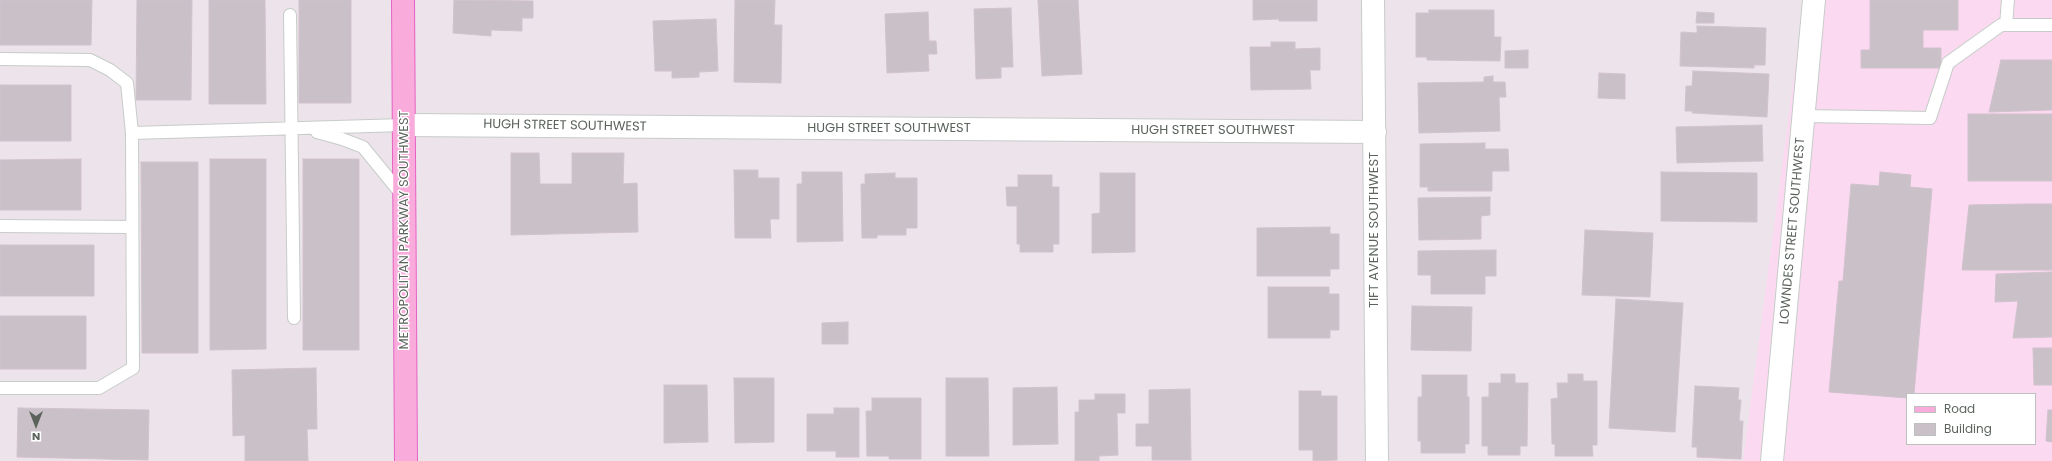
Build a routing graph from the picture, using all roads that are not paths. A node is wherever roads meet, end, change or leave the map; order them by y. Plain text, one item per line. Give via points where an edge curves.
1 (403, 0) edge
2 (1373, 0) edge
3 (1814, 0) edge
4 (2008, 0) edge
5 (290, 15) dead end
6 (2006, 25) junction
7 (2052, 25) edge
8 (0, 59) edge
9 (1803, 116) junction
10 (404, 125) junction
11 (291, 129) junction
12 (306, 129) junction
13 (1375, 132) junction
14 (132, 133) junction
15 (404, 198) junction
16 (0, 226) edge
17 (132, 227) junction
18 (294, 318) dead end
19 (0, 388) edge
20 (406, 461) edge
21 (1377, 461) edge
22 (1772, 461) edge

1 - 10 main road, METROPOLITAN PARKWAY SOUTHWEST
2 - 13 street, TIFT AVENUE SOUTHWEST
3 - 9 street, LOWNDES STREET SOUTHWEST
4 - 6 lane
5 - 11 lane
6 - 7 lane
6 - 9 lane via 2001,25 1948,63 1930,118
8 - 14 lane via 90,60 110,70 127,83
9 - 22 street, LOWNDES STREET SOUTHWEST
10 - 12 lane
10 - 13 street, HUGH STREET SOUTHWEST
10 - 15 main road, METROPOLITAN PARKWAY SOUTHWEST
11 - 12 lane
11 - 14 lane
11 - 18 lane
12 - 15 lane via 342,138 363,147
13 - 21 street, TIFT AVENUE SOUTHWEST
14 - 17 lane
15 - 20 main road, METROPOLITAN PARKWAY SOUTHWEST
16 - 17 lane
17 - 19 lane via 133,368 98,388

